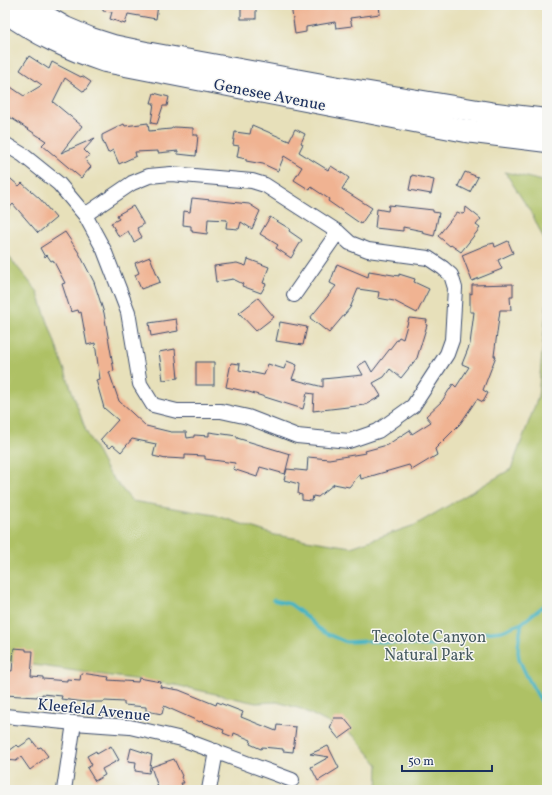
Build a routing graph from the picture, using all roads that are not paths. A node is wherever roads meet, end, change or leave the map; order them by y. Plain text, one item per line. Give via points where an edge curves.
1 (25, 5) edge
2 (5, 11) edge
3 (547, 120) edge
4 (547, 141) edge
5 (5, 144) edge
6 (85, 215) junction
7 (338, 232) junction
8 (294, 295) dead end
9 (5, 716) edge
10 (74, 723) junction
11 (216, 751) junction
12 (292, 780) dead end
13 (64, 790) edge
14 (209, 790) edge

1 - 3 main road, Genesee Avenue via 65,28 113,46 339,88
2 - 4 main road, Genesee Avenue via 42,36 105,61 466,131
5 - 6 street via 59,184
6 - 7 street via 132,183 149,176 171,174 252,181 265,185
6 - 7 street via 104,250 128,312 140,384 153,405 177,412 221,411 248,417 298,436 349,441 378,431 413,406 447,354 452,340 455,288 451,275 428,258 368,250 350,243
7 - 8 street
9 - 10 street, Kleefeld Avenue
10 - 11 street, Kleefeld Avenue via 130,727 182,739
10 - 13 street
11 - 12 street, Kleefeld Avenue
11 - 14 street

